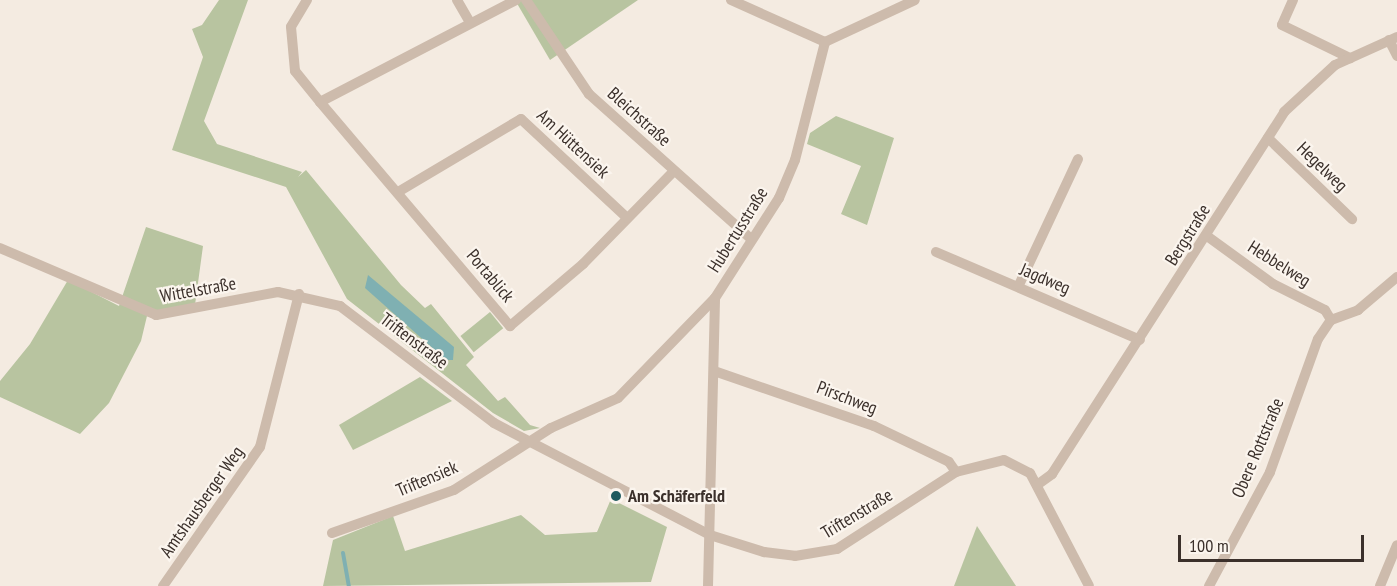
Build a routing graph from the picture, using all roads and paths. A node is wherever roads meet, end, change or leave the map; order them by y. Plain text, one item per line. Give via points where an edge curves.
1 (308, 0) edge
2 (457, 0) edge
3 (516, 0) edge
4 (526, 0) edge
5 (731, 0) edge
6 (915, 0) edge
7 (1293, 0) edge
8 (469, 21) junction
9 (1393, 39) edge
10 (825, 42) junction
11 (1397, 56) edge
12 (1350, 58) junction
13 (320, 102) junction
14 (1268, 138) junction
15 (1078, 159) dead end
16 (674, 171) junction
17 (398, 192) junction
18 (627, 218) junction
19 (1352, 219) dead end
20 (1207, 236) junction
21 (751, 239) junction
22 (0, 248) edge
23 (936, 252) dead end
24 (1397, 277) edge
25 (1019, 285) junction
26 (298, 294) junction
27 (715, 298) junction
28 (340, 306) joint
29 (1331, 320) junction
30 (1140, 340) junction
31 (717, 372) junction
32 (527, 442) junction
33 (956, 472) junction
34 (1037, 485) junction
35 (332, 533) dead end
36 (710, 535) junction
37 (1397, 545) edge
38 (164, 586) edge
39 (708, 586) edge
40 (1089, 586) edge
41 (1209, 586) edge
42 (1380, 586) edge

1 - 13 street, Portablick via 291,27 295,70
2 - 8 street
3 - 8 street
4 - 16 street, Bleichstraße via 589,94
5 - 10 street
6 - 10 street
7 - 12 street via 1282,25
8 - 13 street
9 - 11 street
9 - 12 street, Bergstraße
10 - 21 street, Hubertusstraße via 795,160
12 - 14 street, Bergstraße via 1316,79 1284,111
13 - 17 street, Portablick
14 - 19 street, Hegelweg
14 - 20 street, Bergstraße
15 - 25 street
16 - 18 street, Portablick
16 - 21 street, Bleichstraße
17 - 18 street, Am Hüttensiek via 521,119
17 - 18 street, Portablick via 510,326
20 - 29 street, Hebbelweg via 1273,284 1325,310
20 - 30 street, Bergstraße
21 - 27 street, Hubertusstraße
22 - 26 street, Wittelstraße via 156,315 278,292
23 - 25 street, Jagdweg
24 - 29 street via 1358,310
25 - 30 street, Jagdweg
26 - 28 street, Wittelstraße
26 - 38 street, Amtshausberger Weg via 260,447
27 - 31 street
27 - 32 street, Hubertusstraße via 618,398
28 - 32 street, Triftenstraße
29 - 41 street, Obere Rottstraße via 1318,339 1270,472
30 - 34 street, Bergstraße via 1052,474
31 - 33 street, Pirschweg via 874,426 927,450
31 - 36 street
32 - 35 street, Triftensiek via 454,490
32 - 36 street, Triftenstraße
33 - 34 street, Triftenstraße via 1004,460 1020,465
33 - 36 street, Triftenstraße via 837,549 815,555 764,552
34 - 40 street, Triftenstraße
36 - 39 street
37 - 42 street

